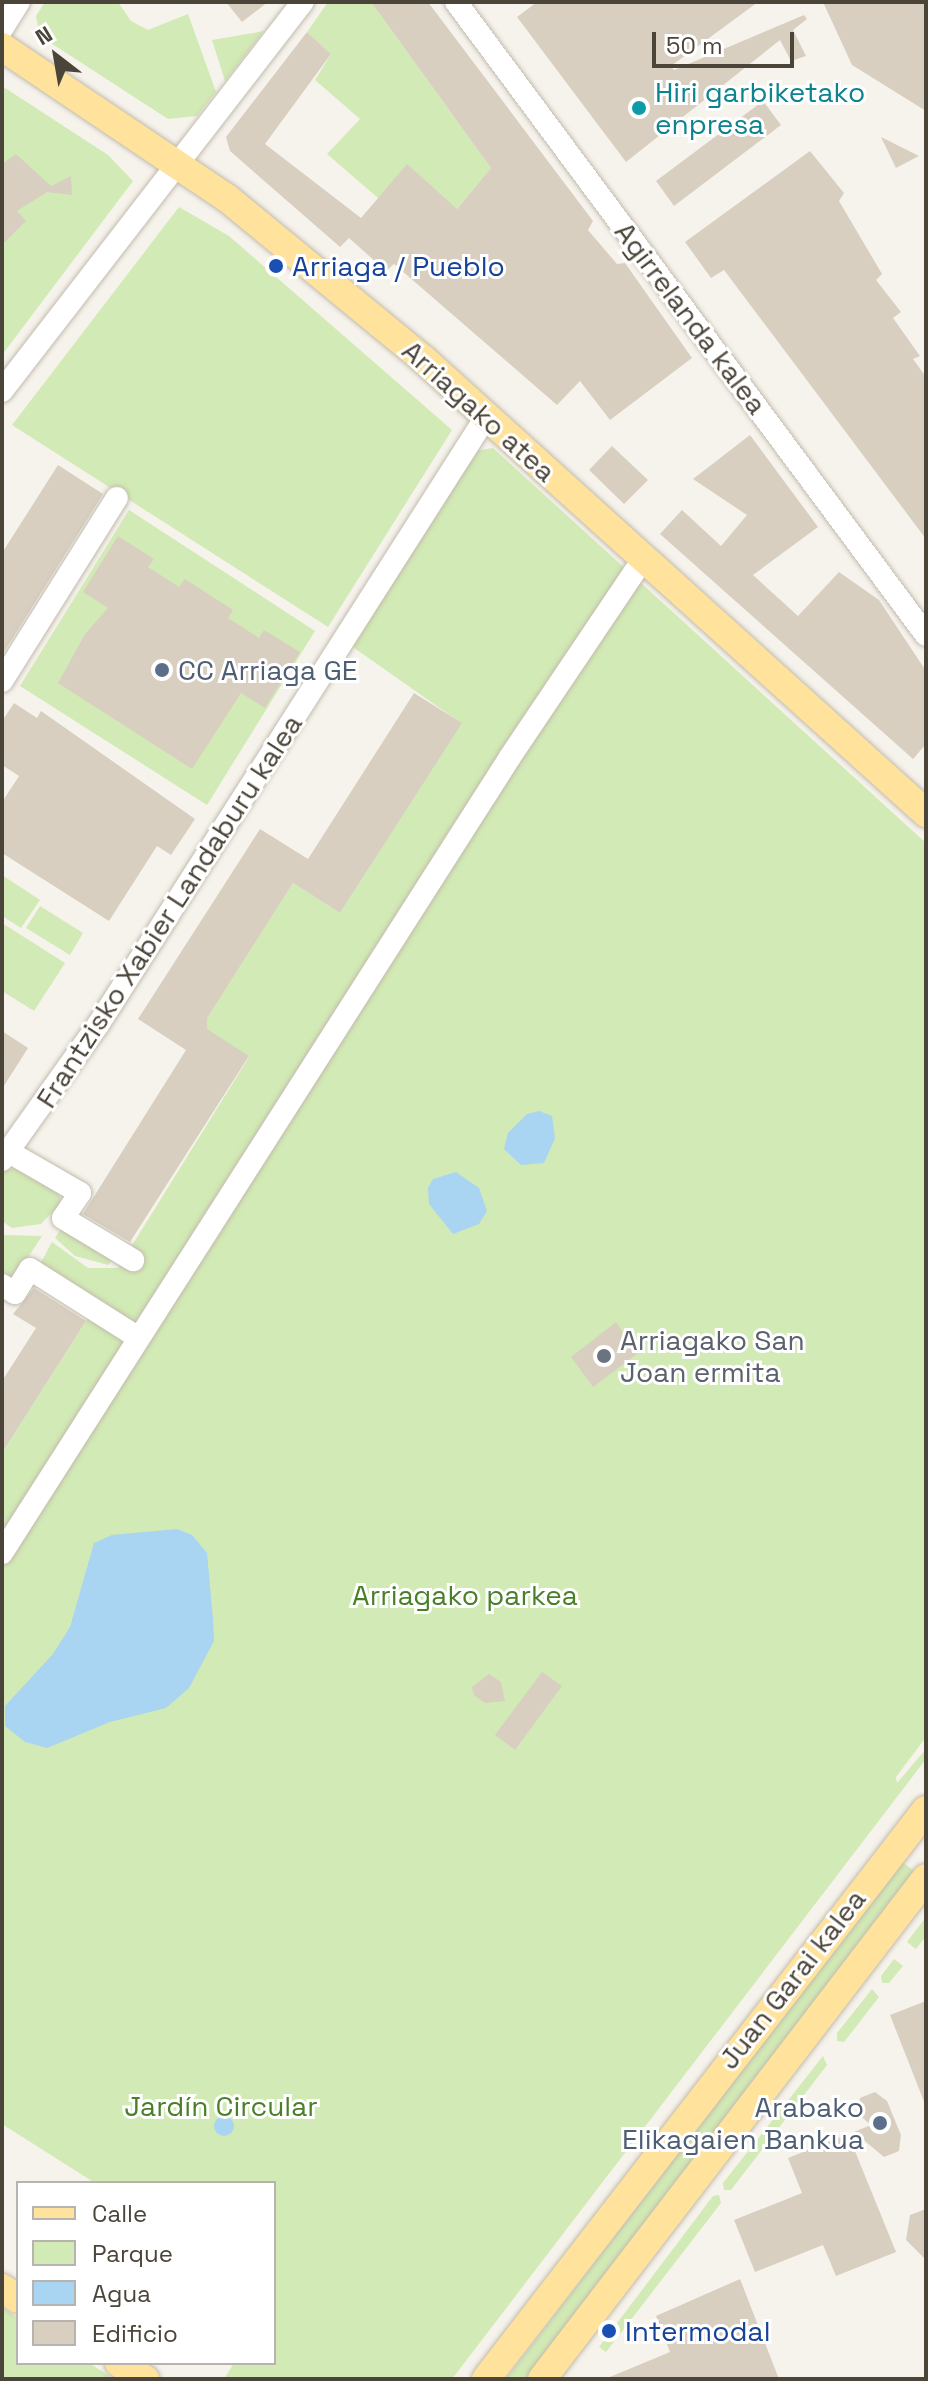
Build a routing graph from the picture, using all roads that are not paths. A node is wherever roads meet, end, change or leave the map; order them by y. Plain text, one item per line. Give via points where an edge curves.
1 (19, 2) edge
2 (303, 2) edge
3 (456, 2) edge
4 (2, 29) edge
5 (2, 47) edge
6 (176, 163) junction
7 (2, 391) edge
8 (486, 417) junction
9 (117, 498) dead end
10 (635, 571) dead end
11 (926, 635) edge
12 (2, 681) edge
13 (926, 813) edge
14 (6, 1156) edge
15 (133, 1260) dead end
16 (2, 1285) edge
17 (137, 1337) junction
18 (2, 1553) edge
19 (926, 1810) edge
20 (926, 1878) edge
21 (122, 2365) edge
22 (145, 2379) edge
23 (486, 2379) edge
24 (542, 2379) edge

1 - 4 street
2 - 6 street
3 - 11 street, Agirrelanda kalea
5 - 6 main road, Arriagako atea
6 - 7 street
6 - 8 main road, Arriagako atea via 411,349
8 - 13 main road, Arriagako atea
8 - 14 street, Frantzisko Xabier Landaburu kalea via 32,1124
9 - 12 street
10 - 17 street
14 - 15 street via 80,1193 63,1218
16 - 17 street via 15,1293 30,1269
17 - 18 street
19 - 23 main road, Juan Garai kalea
20 - 24 main road, Juan Garai kalea
21 - 22 main road

